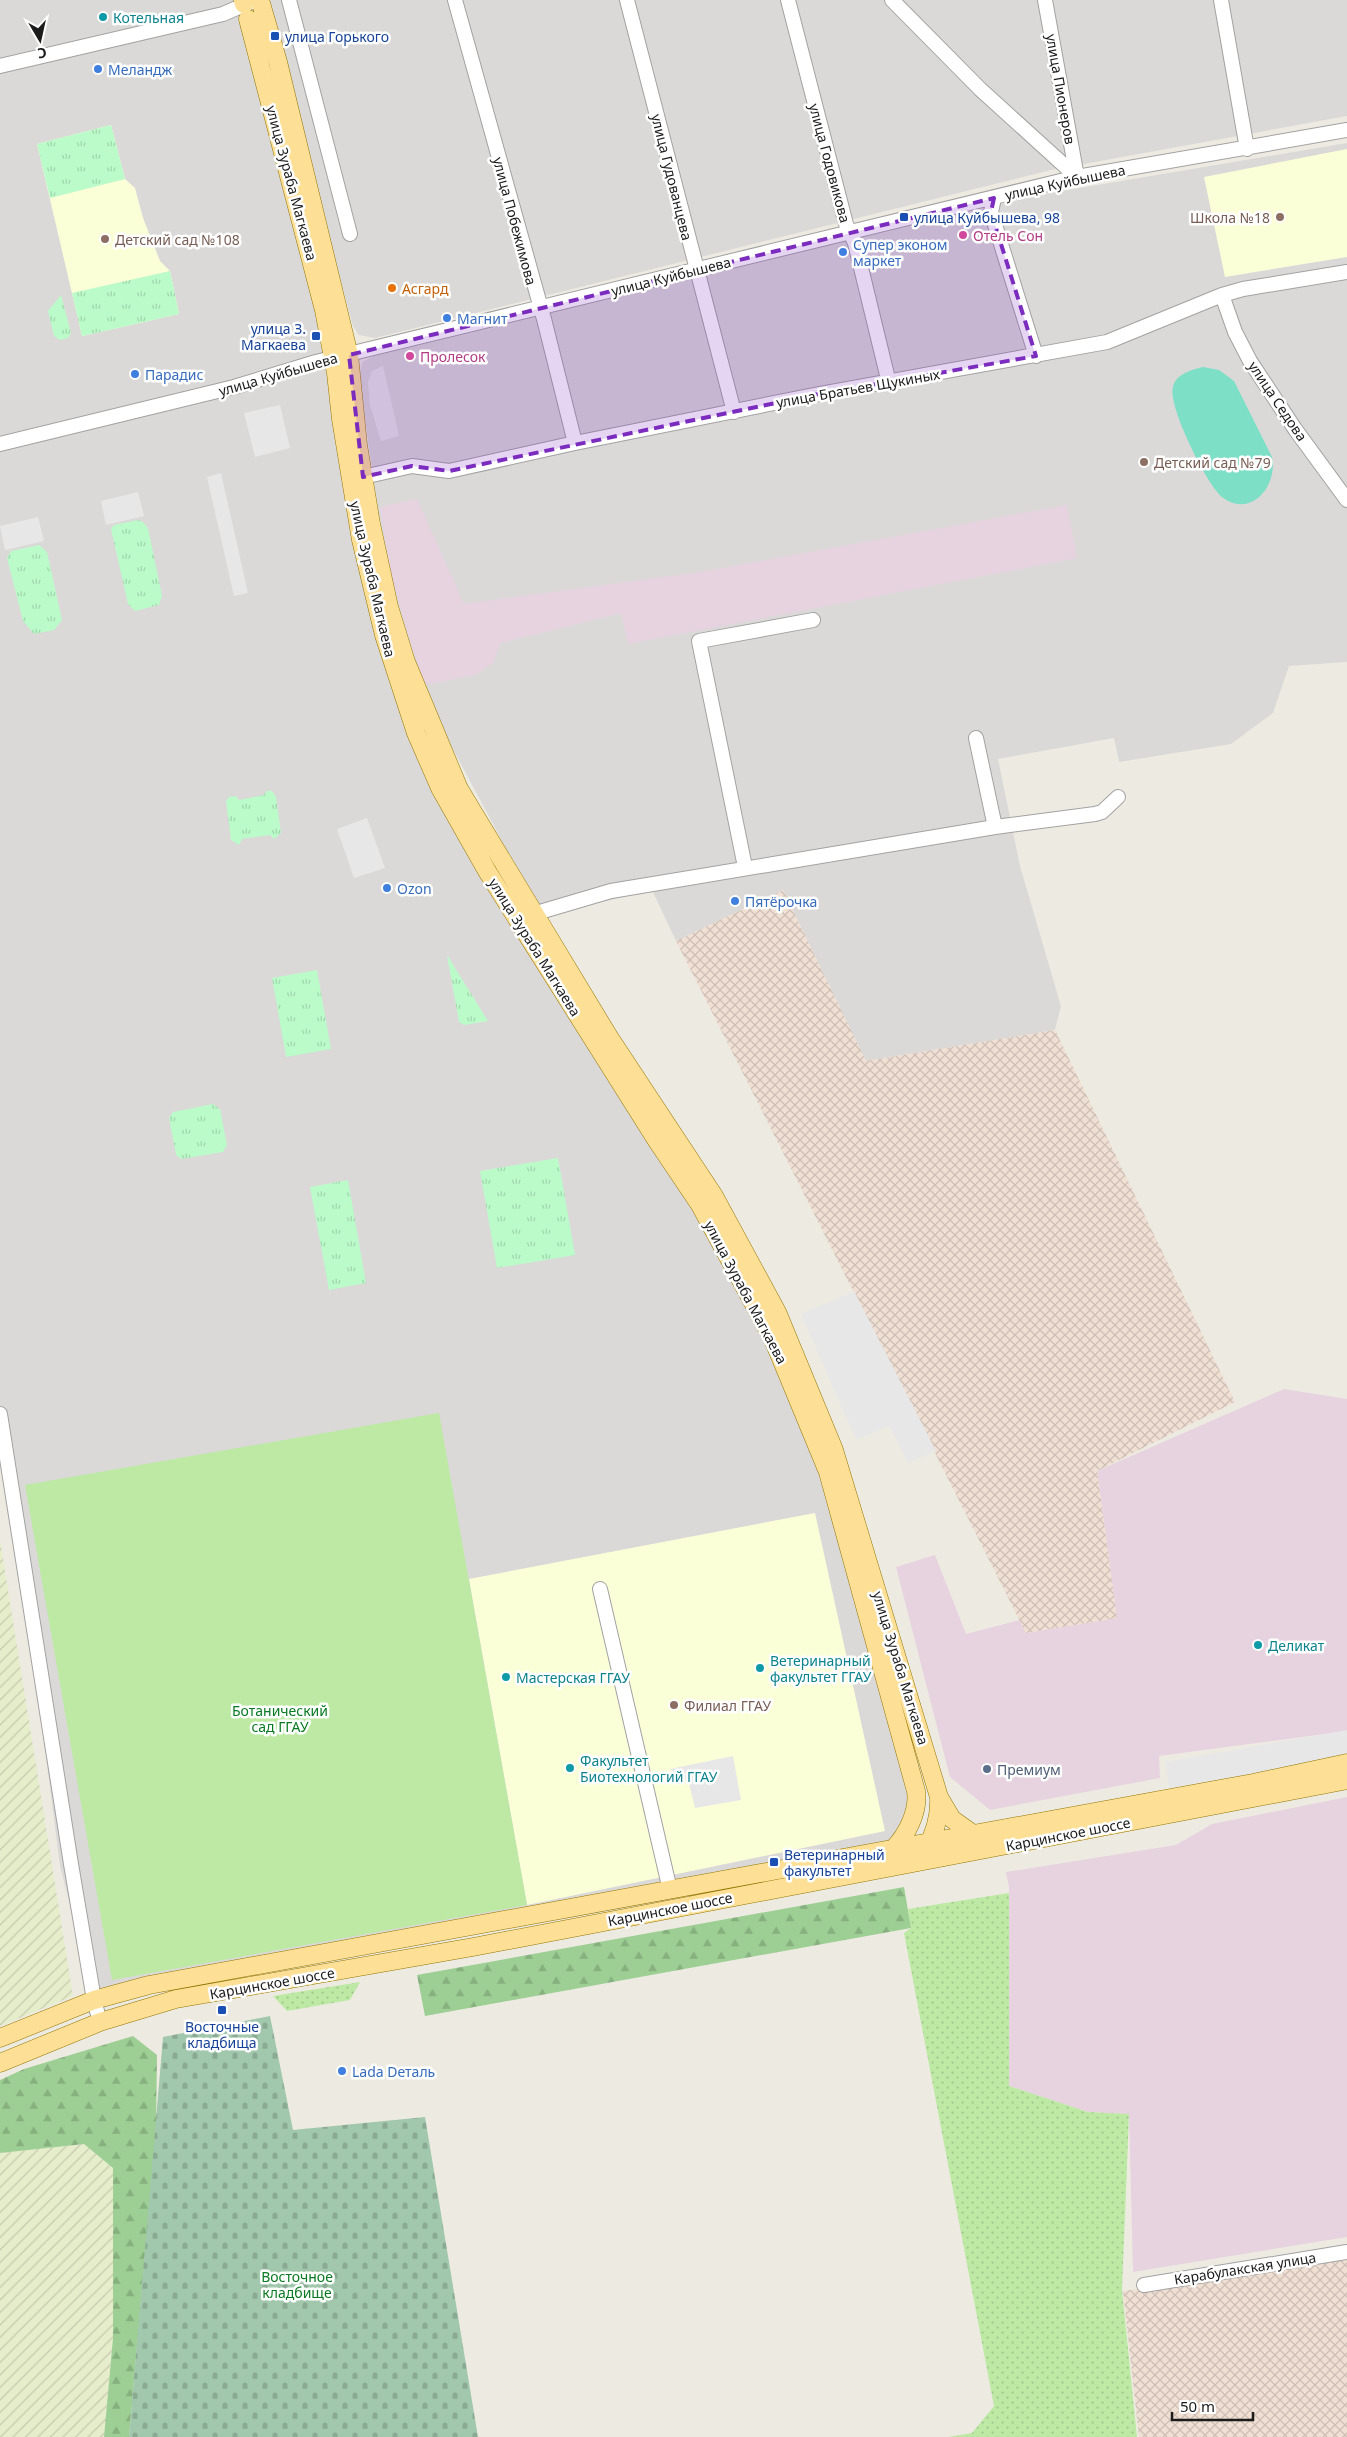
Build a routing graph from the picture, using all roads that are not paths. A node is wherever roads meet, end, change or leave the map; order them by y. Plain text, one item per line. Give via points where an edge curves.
1 (289, 0) edge
2 (455, 0) edge
3 (627, 0) edge
4 (788, 0) edge
5 (892, 0) edge
6 (1045, 0) edge
7 (1221, 0) edge
8 (250, 5) edge
9 (0, 66) edge
10 (1347, 130) edge
11 (1247, 149) junction
12 (1077, 177) junction
13 (994, 198) junction
14 (849, 233) junction
15 (350, 234) dead end
16 (696, 268) junction
17 (1347, 272) edge
18 (1222, 295) junction
19 (540, 309) junction
20 (1036, 356) junction
21 (341, 357) junction
22 (889, 383) junction
23 (734, 412) junction
24 (575, 443) junction
25 (0, 444) edge
26 (364, 477) junction
27 (1347, 500) edge
28 (813, 620) dead end
29 (976, 738) dead end
30 (1118, 797) dead end
31 (995, 827) junction
32 (745, 867) junction
33 (533, 914) junction
34 (707, 1201) junction
35 (0, 1414) edge
36 (600, 1589) dead end
37 (1347, 1762) edge
38 (1347, 1780) edge
39 (939, 1797) junction
40 (917, 1800) junction
41 (973, 1834) junction
42 (929, 1843) junction
43 (893, 1849) junction
44 (951, 1856) junction
45 (907, 1864) junction
46 (670, 1890) junction
47 (94, 2000) junction
48 (100, 2022) junction
49 (0, 2038) edge
50 (0, 2063) edge
51 (1347, 2252) edge
52 (1144, 2285) dead end

1 - 15 street
2 - 19 street, улица Побежимова
3 - 16 street, улица Гудованцева
4 - 14 street, улица Годовикова
5 - 12 street via 980,89
6 - 12 street, улица Пионеров
7 - 11 street
8 - 9 street
8 - 21 main road, улица Зураба Магкаева via 316,274
10 - 11 street, улица Куйбышева
11 - 12 street, улица Куйбышева
12 - 13 street, улица Куйбышева
13 - 14 street, улица Куйбышева
13 - 20 street via 990,212
14 - 16 street, улица Куйбышева
14 - 22 street, улица Годовикова via 855,243
16 - 19 street, улица Куйбышева
16 - 23 street, улица Гудованцева
17 - 18 street, улица Братьев Щукиных
18 - 20 street, улица Братьев Щукиных via 1107,342
18 - 27 street, улица Седова via 1250,361
19 - 21 street, улица Куйбышева
19 - 24 street, улица Побежимова
20 - 22 street, улица Братьев Щукиных
21 - 25 street, улица Куйбышева via 209,394
21 - 26 main road, улица Зураба Магкаева
21 - 34 main road, улица Зураба Магкаева via 361,540 384,635 427,761 487,871 656,1141
22 - 23 street, улица Братьев Щукиных
23 - 24 street, улица Братьев Щукиных
24 - 26 street, улица Братьев Щукиных via 449,471 412,466
26 - 33 main road, улица Зураба Магкаева via 370,524 389,607 406,662 459,789
28 - 32 street via 700,641
29 - 31 street
30 - 31 street via 1102,812 1095,814
31 - 32 street
32 - 33 street via 611,891
33 - 34 main road, улица Зураба Магкаева
34 - 39 main road, улица Зураба Магкаева via 777,1312 834,1450
34 - 40 main road, улица Зураба Магкаева via 774,1339 828,1472
35 - 47 street
36 - 46 street
37 - 41 main road, Карцинское шоссе via 1253,1783
38 - 44 main road, Карцинское шоссе
39 - 41 main road, улица Зураба Магкаева via 952,1819
39 - 42 main road via 940,1810
40 - 42 main road, улица Зураба Магкаева
40 - 43 main road via 905,1833
41 - 42 main road, Карцинское шоссе
42 - 43 main road, Карцинское шоссе
42 - 44 main road
42 - 45 main road via 918,1858
43 - 46 main road, Карцинское шоссе
44 - 45 main road, Карцинское шоссе
45 - 48 main road, Карцинское шоссе via 176,1999
46 - 47 main road, Карцинское шоссе via 150,1985
47 - 48 street
47 - 49 main road, Карцинское шоссе
48 - 50 main road, Карцинское шоссе
51 - 52 street, Карабулакская улица

